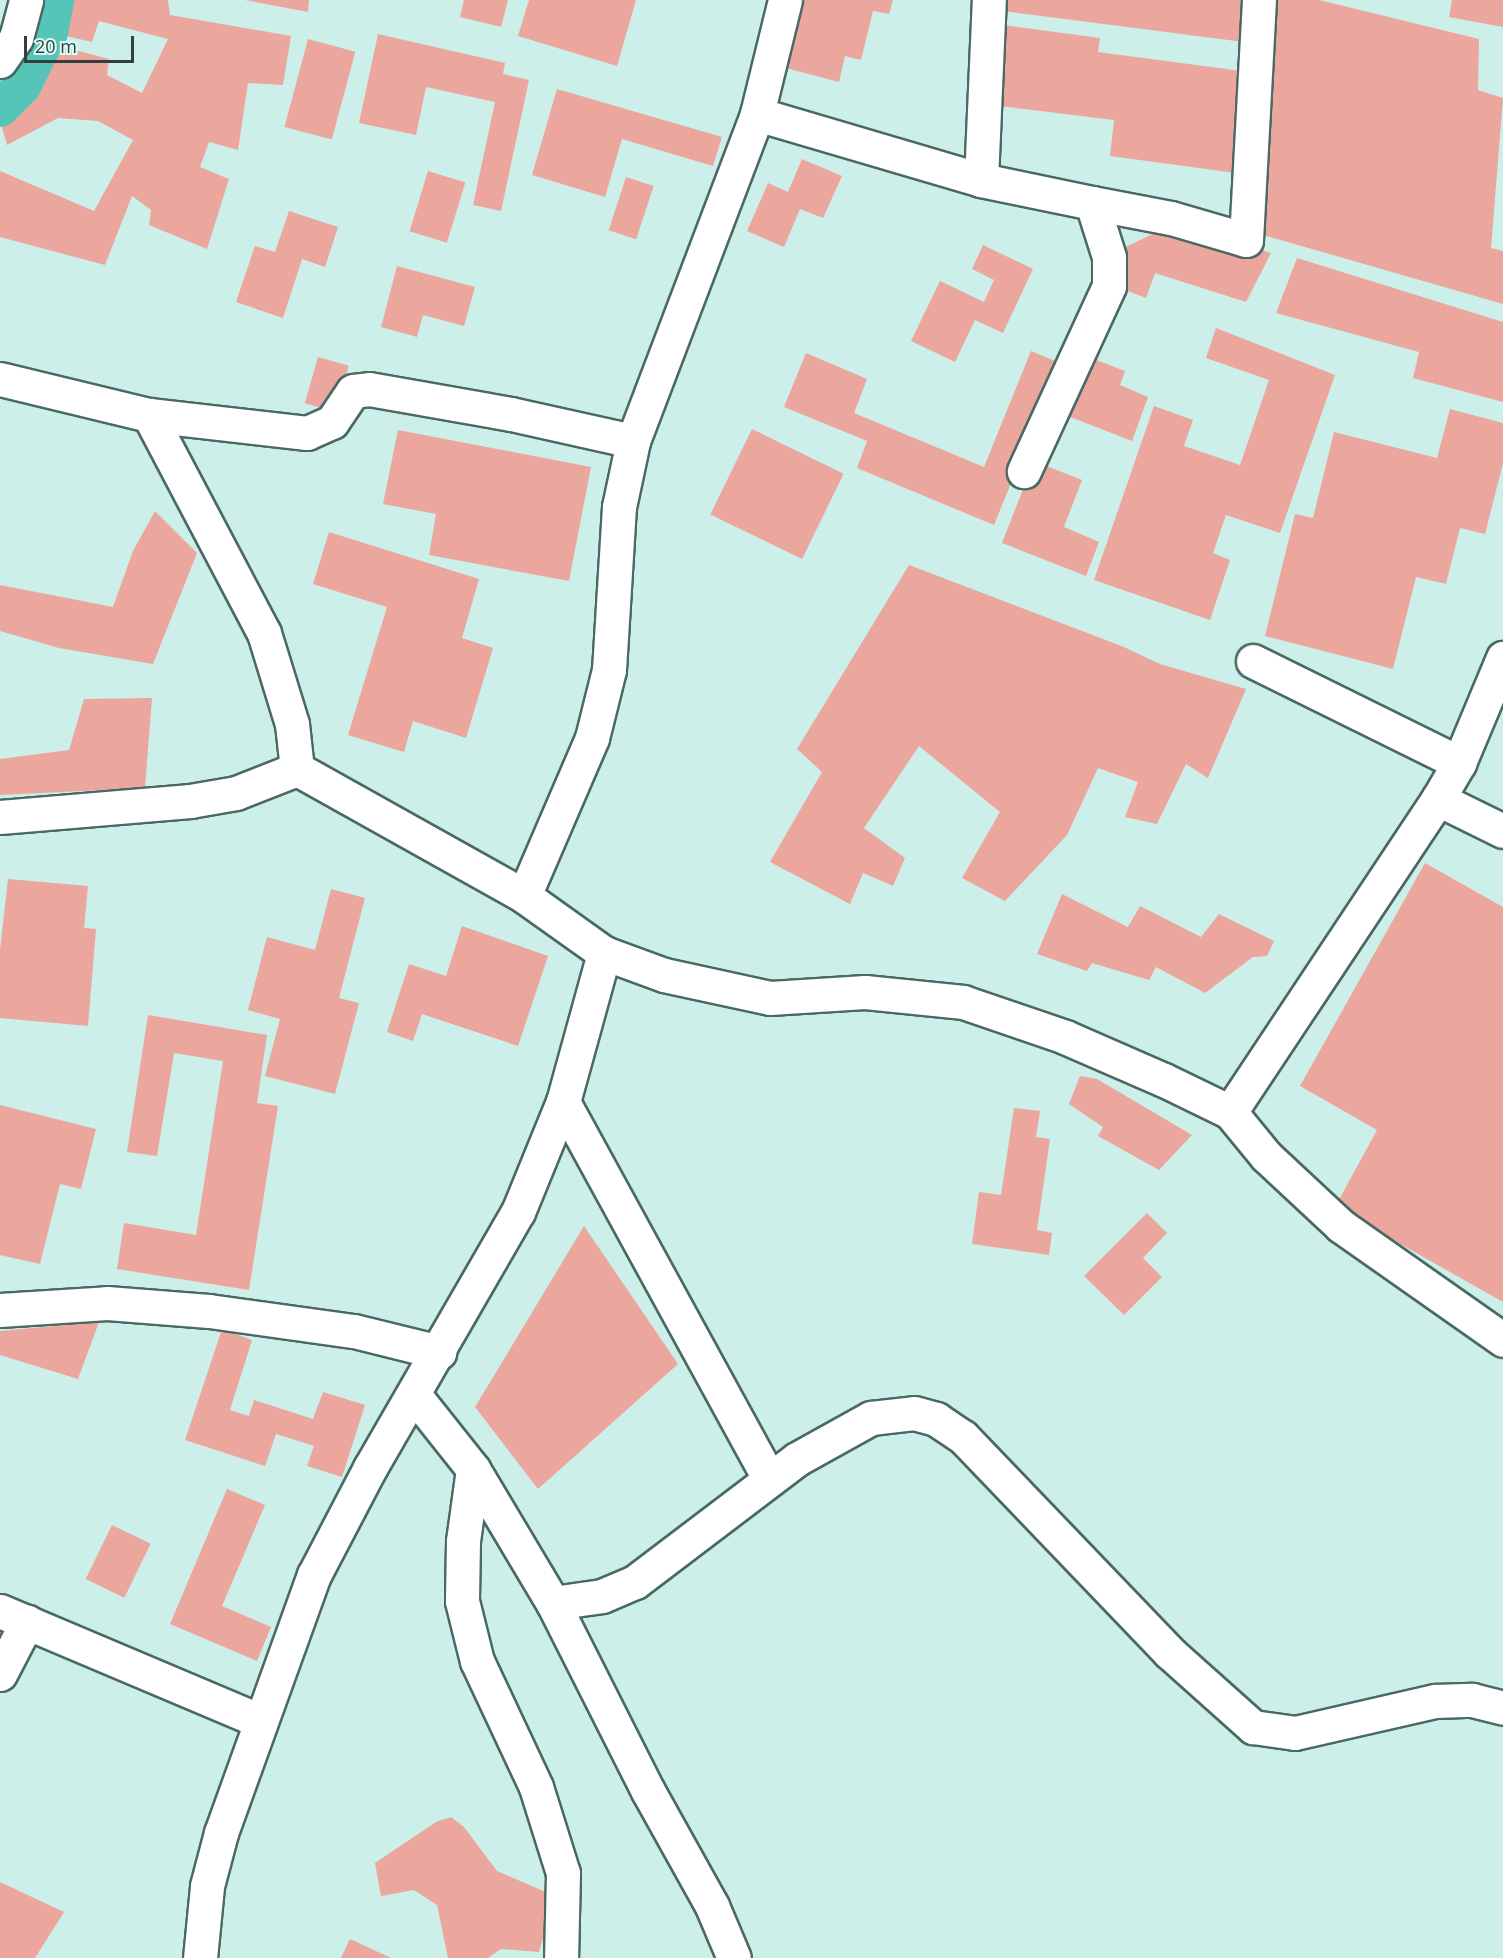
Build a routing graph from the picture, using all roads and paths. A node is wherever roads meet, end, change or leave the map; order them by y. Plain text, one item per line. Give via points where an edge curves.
1 (26, 0) edge
2 (785, 0) edge
3 (989, 0) edge
4 (1259, 0) edge
5 (0, 62) edge
6 (757, 114) junction
7 (981, 180) junction
8 (1092, 203) junction
9 (0, 379) edge
10 (149, 415) junction
11 (633, 441) junction
12 (1024, 471) dead end
13 (1503, 658) edge
14 (1253, 661) dead end
15 (1459, 763) junction
16 (297, 769) junction
17 (1438, 799) junction
18 (0, 817) edge
19 (1503, 831) edge
20 (524, 896) junction
21 (604, 953) junction
22 (563, 1102) junction
23 (1230, 1112) junction
24 (0, 1310) edge
25 (1503, 1340) edge
26 (439, 1352) junction
27 (415, 1396) junction
28 (473, 1470) junction
29 (769, 1479) junction
30 (553, 1603) junction
31 (13, 1616) edge
32 (0, 1674) edge
33 (1503, 1708) edge
34 (260, 1721) junction
35 (200, 1958) edge
36 (561, 1958) edge
37 (734, 1958) edge

1 - 5 lane via 16,38
2 - 6 lane
3 - 7 lane
4 - 8 lane via 1246,240 1171,218
6 - 7 lane
6 - 11 lane
7 - 8 lane
8 - 12 lane via 1109,257 1109,286
9 - 10 lane
10 - 11 lane via 307,433 332,422 353,391 369,389
10 - 16 lane via 264,633 292,724
11 - 20 lane via 619,507 618,574 609,670 592,738
13 - 15 lane
14 - 15 lane
15 - 17 lane
16 - 18 lane via 236,793 190,801
16 - 20 lane
17 - 19 lane
17 - 23 lane
20 - 21 lane
21 - 22 lane
21 - 23 lane via 664,975 770,998 865,992 963,1002 1065,1037
22 - 26 lane via 518,1212
22 - 29 lane
23 - 25 lane via 1266,1156 1341,1226
24 - 26 lane via 107,1303 209,1311 354,1331
26 - 27 lane
27 - 28 lane
27 - 34 lane via 370,1468 314,1575
28 - 30 lane
28 - 36 lane via 463,1541 462,1601 477,1661 536,1787 563,1873
29 - 30 lane via 635,1582 602,1596
29 - 33 lane via 871,1418 914,1413 936,1419 963,1437 1169,1652 1253,1727 1295,1733 1435,1701 1472,1701
30 - 37 lane via 643,1782 712,1906
31 - 32 lane
31 - 34 lane
34 - 35 lane via 207,1886

